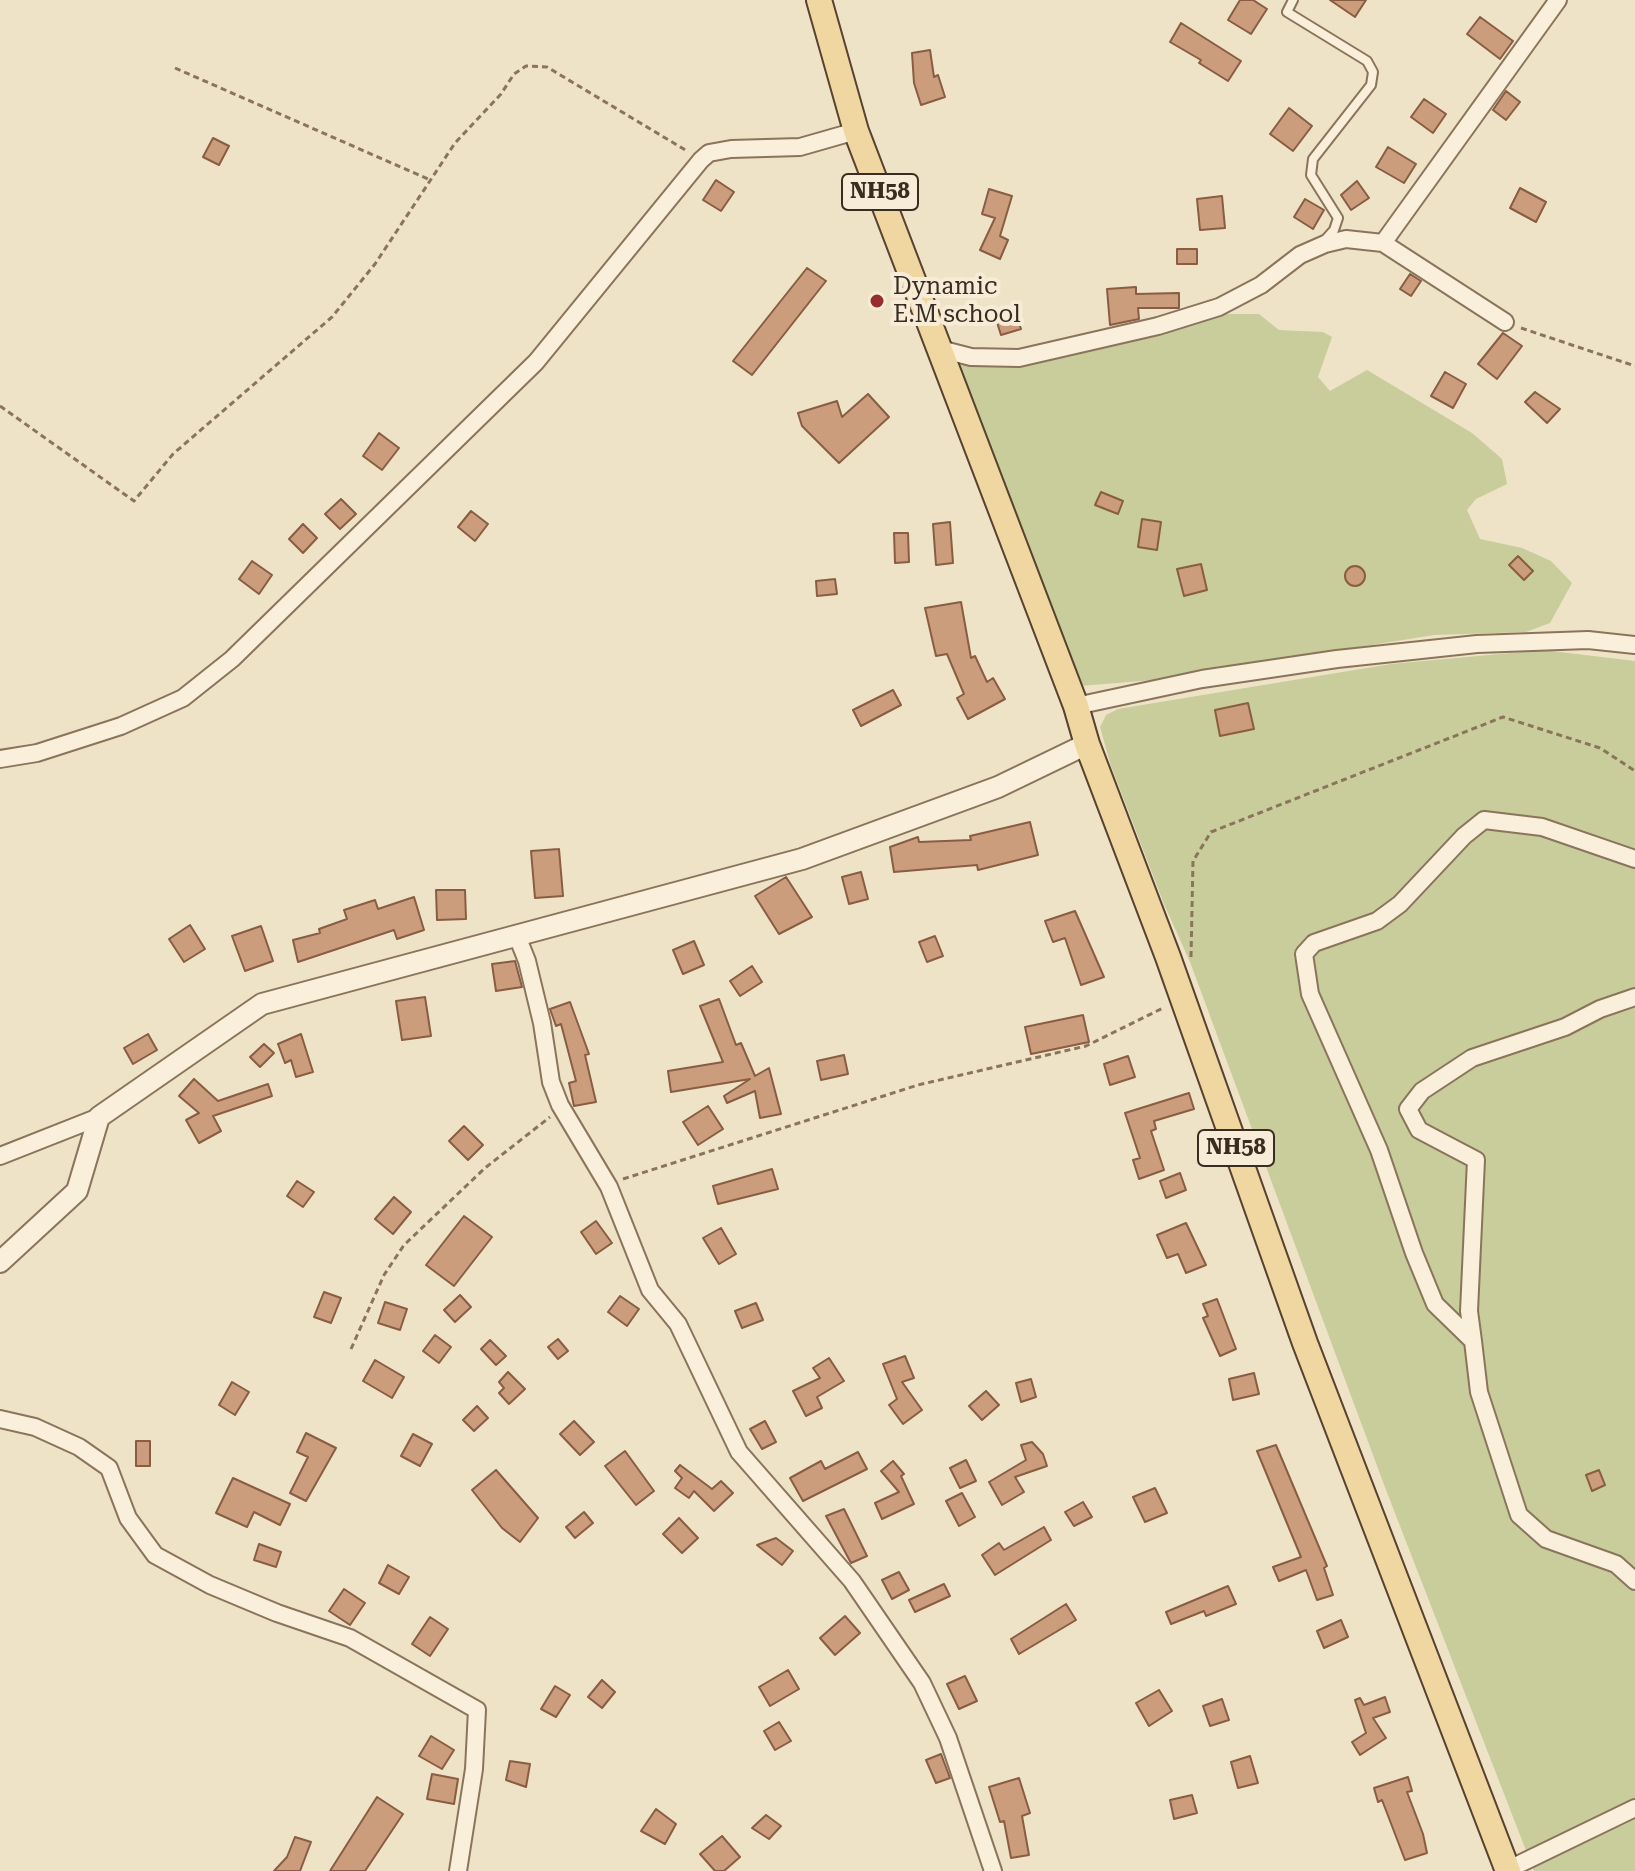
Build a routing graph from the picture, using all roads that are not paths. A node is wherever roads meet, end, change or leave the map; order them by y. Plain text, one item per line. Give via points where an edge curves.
1 (819, 0) edge
2 (1293, 0) edge
3 (1558, 0) edge
4 (856, 131) junction
5 (1383, 243) junction
6 (1300, 255) junction
7 (1505, 322) road end
8 (940, 349) junction
9 (1635, 645) edge
10 (1076, 706) junction
11 (1087, 744) junction
12 (0, 759) edge
13 (1635, 859) edge
14 (517, 936) junction
15 (1635, 997) edge
16 (99, 1117) junction
17 (0, 1156) edge
18 (0, 1262) edge
19 (1473, 1341) junction
20 (0, 1419) edge
21 (1635, 1581) edge
22 (1635, 1808) edge
23 (458, 1871) edge
24 (993, 1871) edge
25 (1507, 1871) edge

1 - 4 main road, NH58
2 - 6 lane via 1287,12 1367,61 1373,72 1371,85 1313,159 1311,175 1338,218 1331,236
3 - 5 street
4 - 8 main road, NH58
4 - 12 street via 800,147 709,153 536,362 232,659 183,698 121,726
5 - 6 street via 1346,239
5 - 7 street
6 - 8 street via 1261,285 1219,307 1158,326 1019,358 971,357
8 - 10 main road, NH58
9 - 10 street via 1588,640 1415,650 1202,679
10 - 11 main road, NH58
11 - 14 street via 998,787 802,859
11 - 25 main road, NH58 via 1305,1343
13 - 19 street via 1542,827 1484,820 1400,904 1377,921 1314,943 1304,954 1310,994 1379,1150 1435,1304
14 - 16 street via 262,1004
14 - 24 street via 527,961 551,1082 609,1187 650,1290 678,1324 739,1452 852,1581 922,1683 948,1738
15 - 19 street via 1472,1058 1422,1091 1408,1109 1419,1130 1476,1160 1469,1311
16 - 17 street
16 - 18 street via 77,1191
19 - 21 street via 1479,1392 1519,1515 1546,1539 1616,1564
20 - 23 street via 35,1427 109,1468 128,1518 155,1555 236,1596 350,1638 477,1710
22 - 25 street

